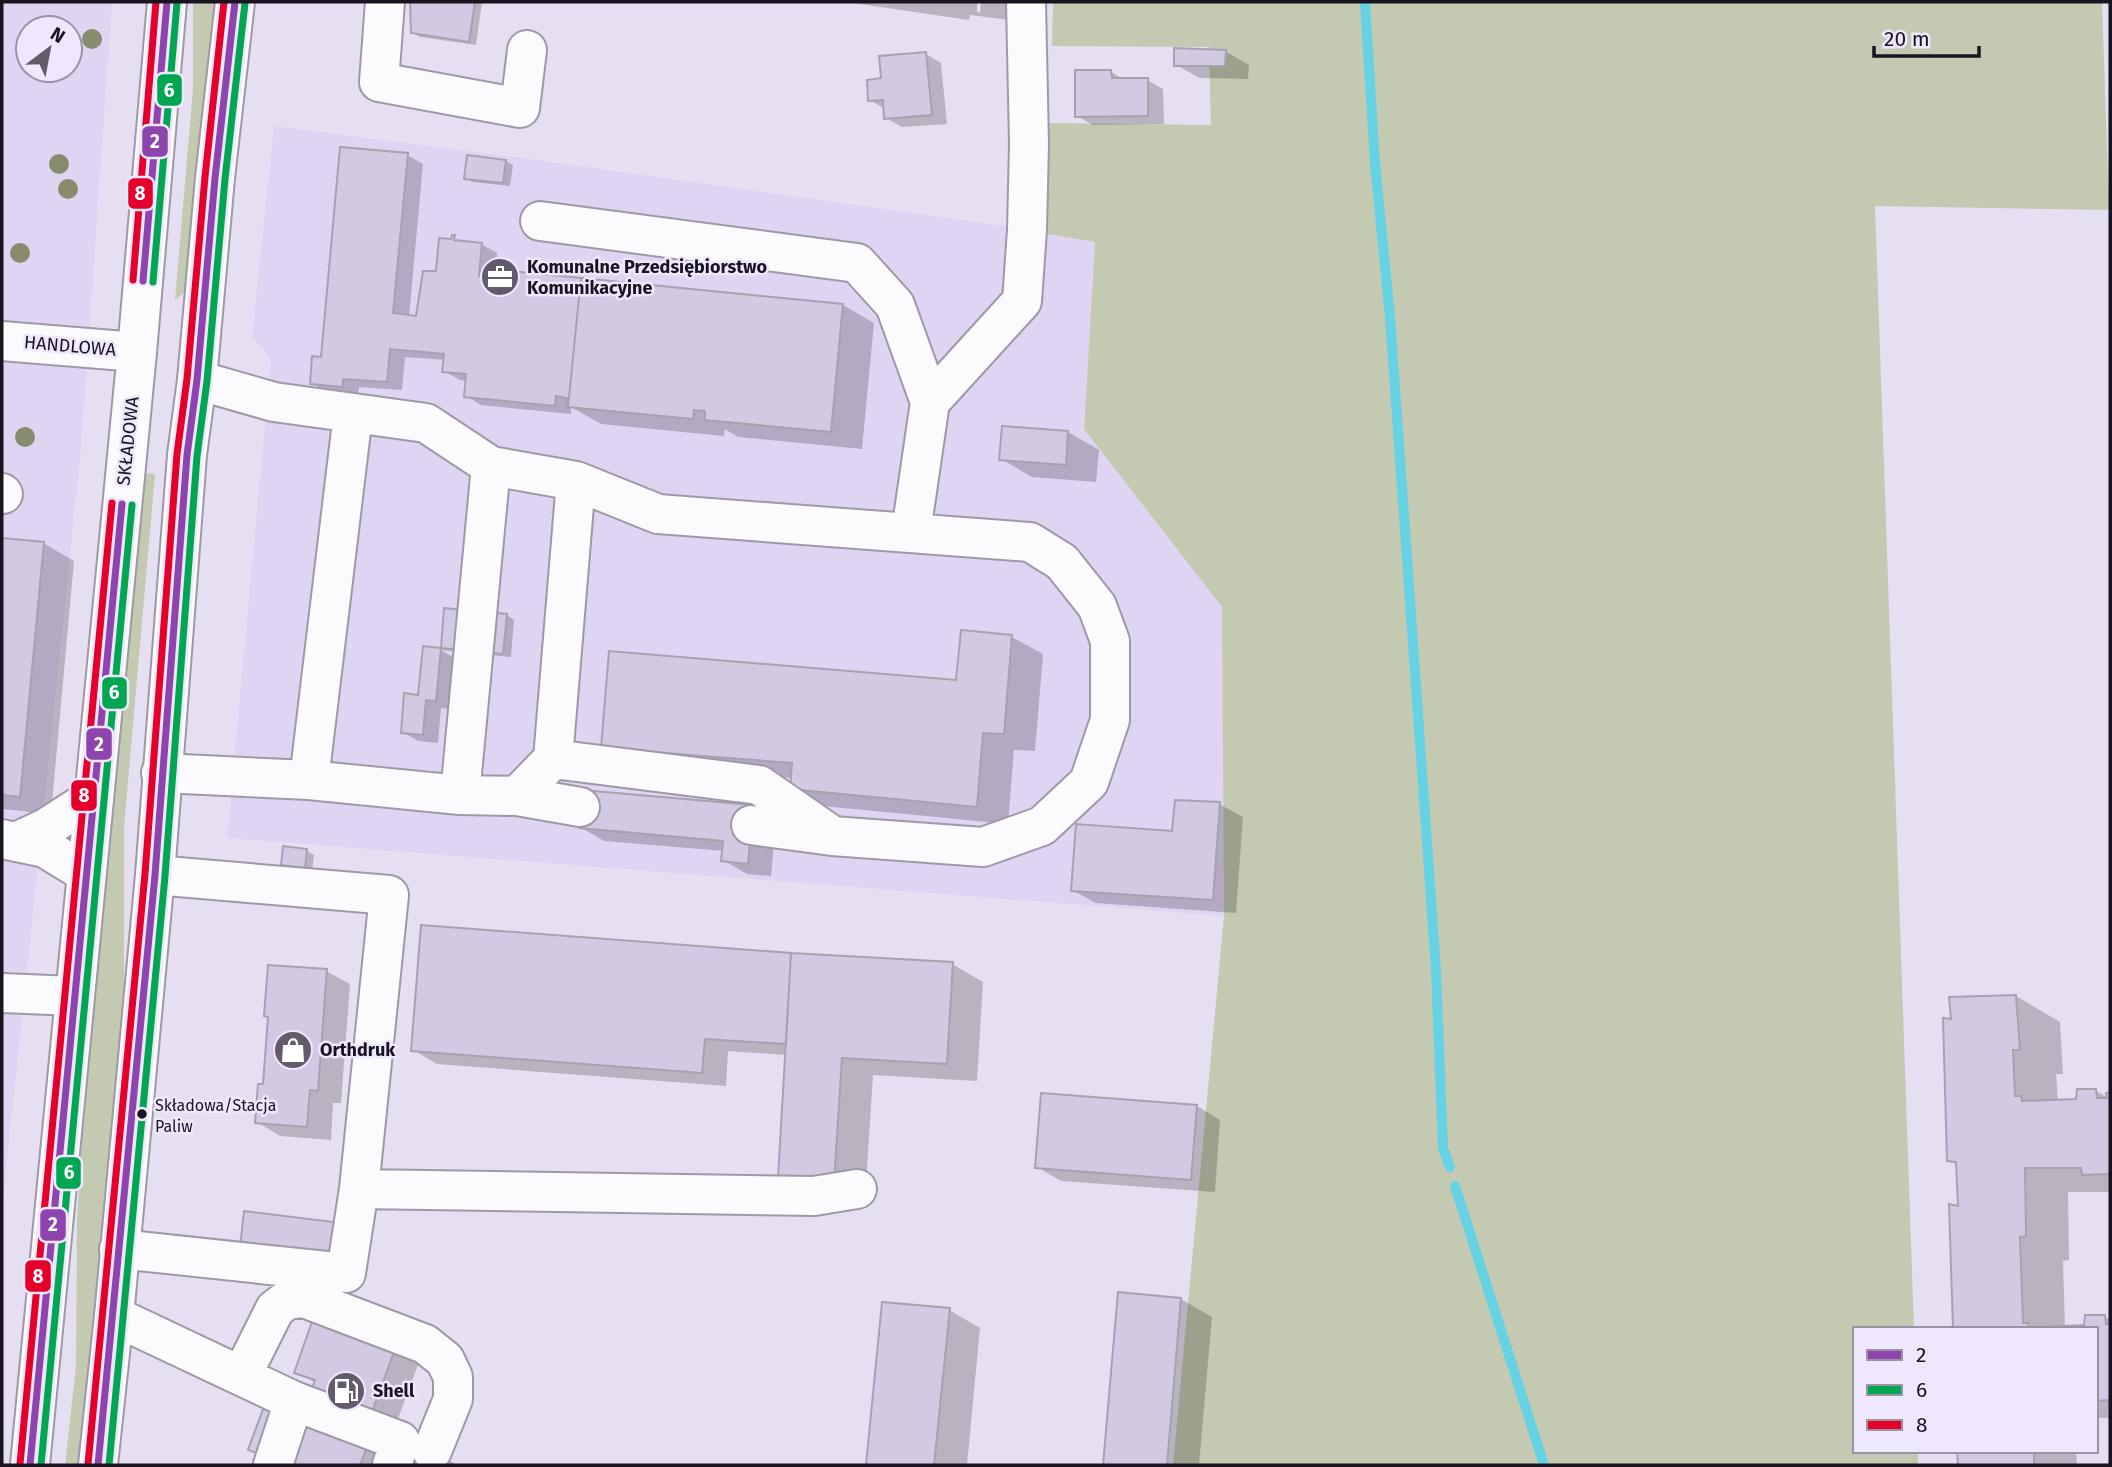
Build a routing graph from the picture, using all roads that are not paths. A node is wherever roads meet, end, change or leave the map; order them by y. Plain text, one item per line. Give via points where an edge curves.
1 (167, 2) edge
2 (235, 2) edge
3 (385, 2) edge
4 (1026, 2) edge
5 (527, 50) dead end
6 (540, 221) dead end
7 (2, 341) edge
8 (137, 352) junction
9 (197, 380) junction
10 (930, 402) junction
11 (353, 414) junction
12 (491, 466) junction
13 (576, 481) junction
14 (911, 532) junction
15 (554, 759) junction
16 (161, 773) junction
17 (309, 780) junction
18 (460, 795) junction
19 (517, 796) junction
20 (94, 797) junction
21 (580, 807) dead end
22 (751, 825) dead end
23 (832, 835) junction
24 (10, 840) edge
25 (86, 873) junction
26 (155, 875) junction
27 (2, 993) edge
28 (74, 996) junction
29 (359, 1189) junction
30 (857, 1189) dead end
31 (120, 1249) junction
32 (114, 1316) junction
33 (242, 1375) junction
34 (294, 1401) junction
35 (432, 1451) dead end
36 (30, 1465) edge
37 (97, 1465) edge
38 (273, 1465) edge
39 (392, 1465) edge

1 - 8 main road, SKŁADOWA
2 - 9 main road
3 - 5 main road via 379,82 520,108
4 - 10 main road via 1027,230 1022,300
6 - 10 main road via 857,263 895,305
7 - 8 main road, HANDLOWA
8 - 9 main road
8 - 20 main road, SKŁADOWA
9 - 11 main road via 274,402
9 - 16 main road
10 - 14 main road
11 - 12 main road via 426,423
11 - 17 main road
12 - 13 main road
12 - 18 main road
13 - 14 main road via 658,514
13 - 15 main road
14 - 23 main road via 1030,542 1062,562 1097,606 1110,641 1110,720 1088,782 1042,826 983,847
15 - 19 main road
15 - 23 main road via 759,785
16 - 17 main road
16 - 26 main road
17 - 18 main road
18 - 19 main road
19 - 21 main road
20 - 24 main road via 46,828
20 - 25 main road, SKŁADOWA
22 - 23 main road
24 - 25 main road via 45,848
25 - 28 main road, SKŁADOWA
26 - 29 main road via 389,895
26 - 31 main road
27 - 28 main road
28 - 36 main road, SKŁADOWA
29 - 30 main road via 814,1196
29 - 31 main road via 346,1273
31 - 32 main road
32 - 33 main road
32 - 37 main road
33 - 34 main road
33 - 35 main road via 275,1309 287,1300 304,1298 425,1344 445,1360 453,1377 453,1399
34 - 38 main road
34 - 39 main road via 400,1441

